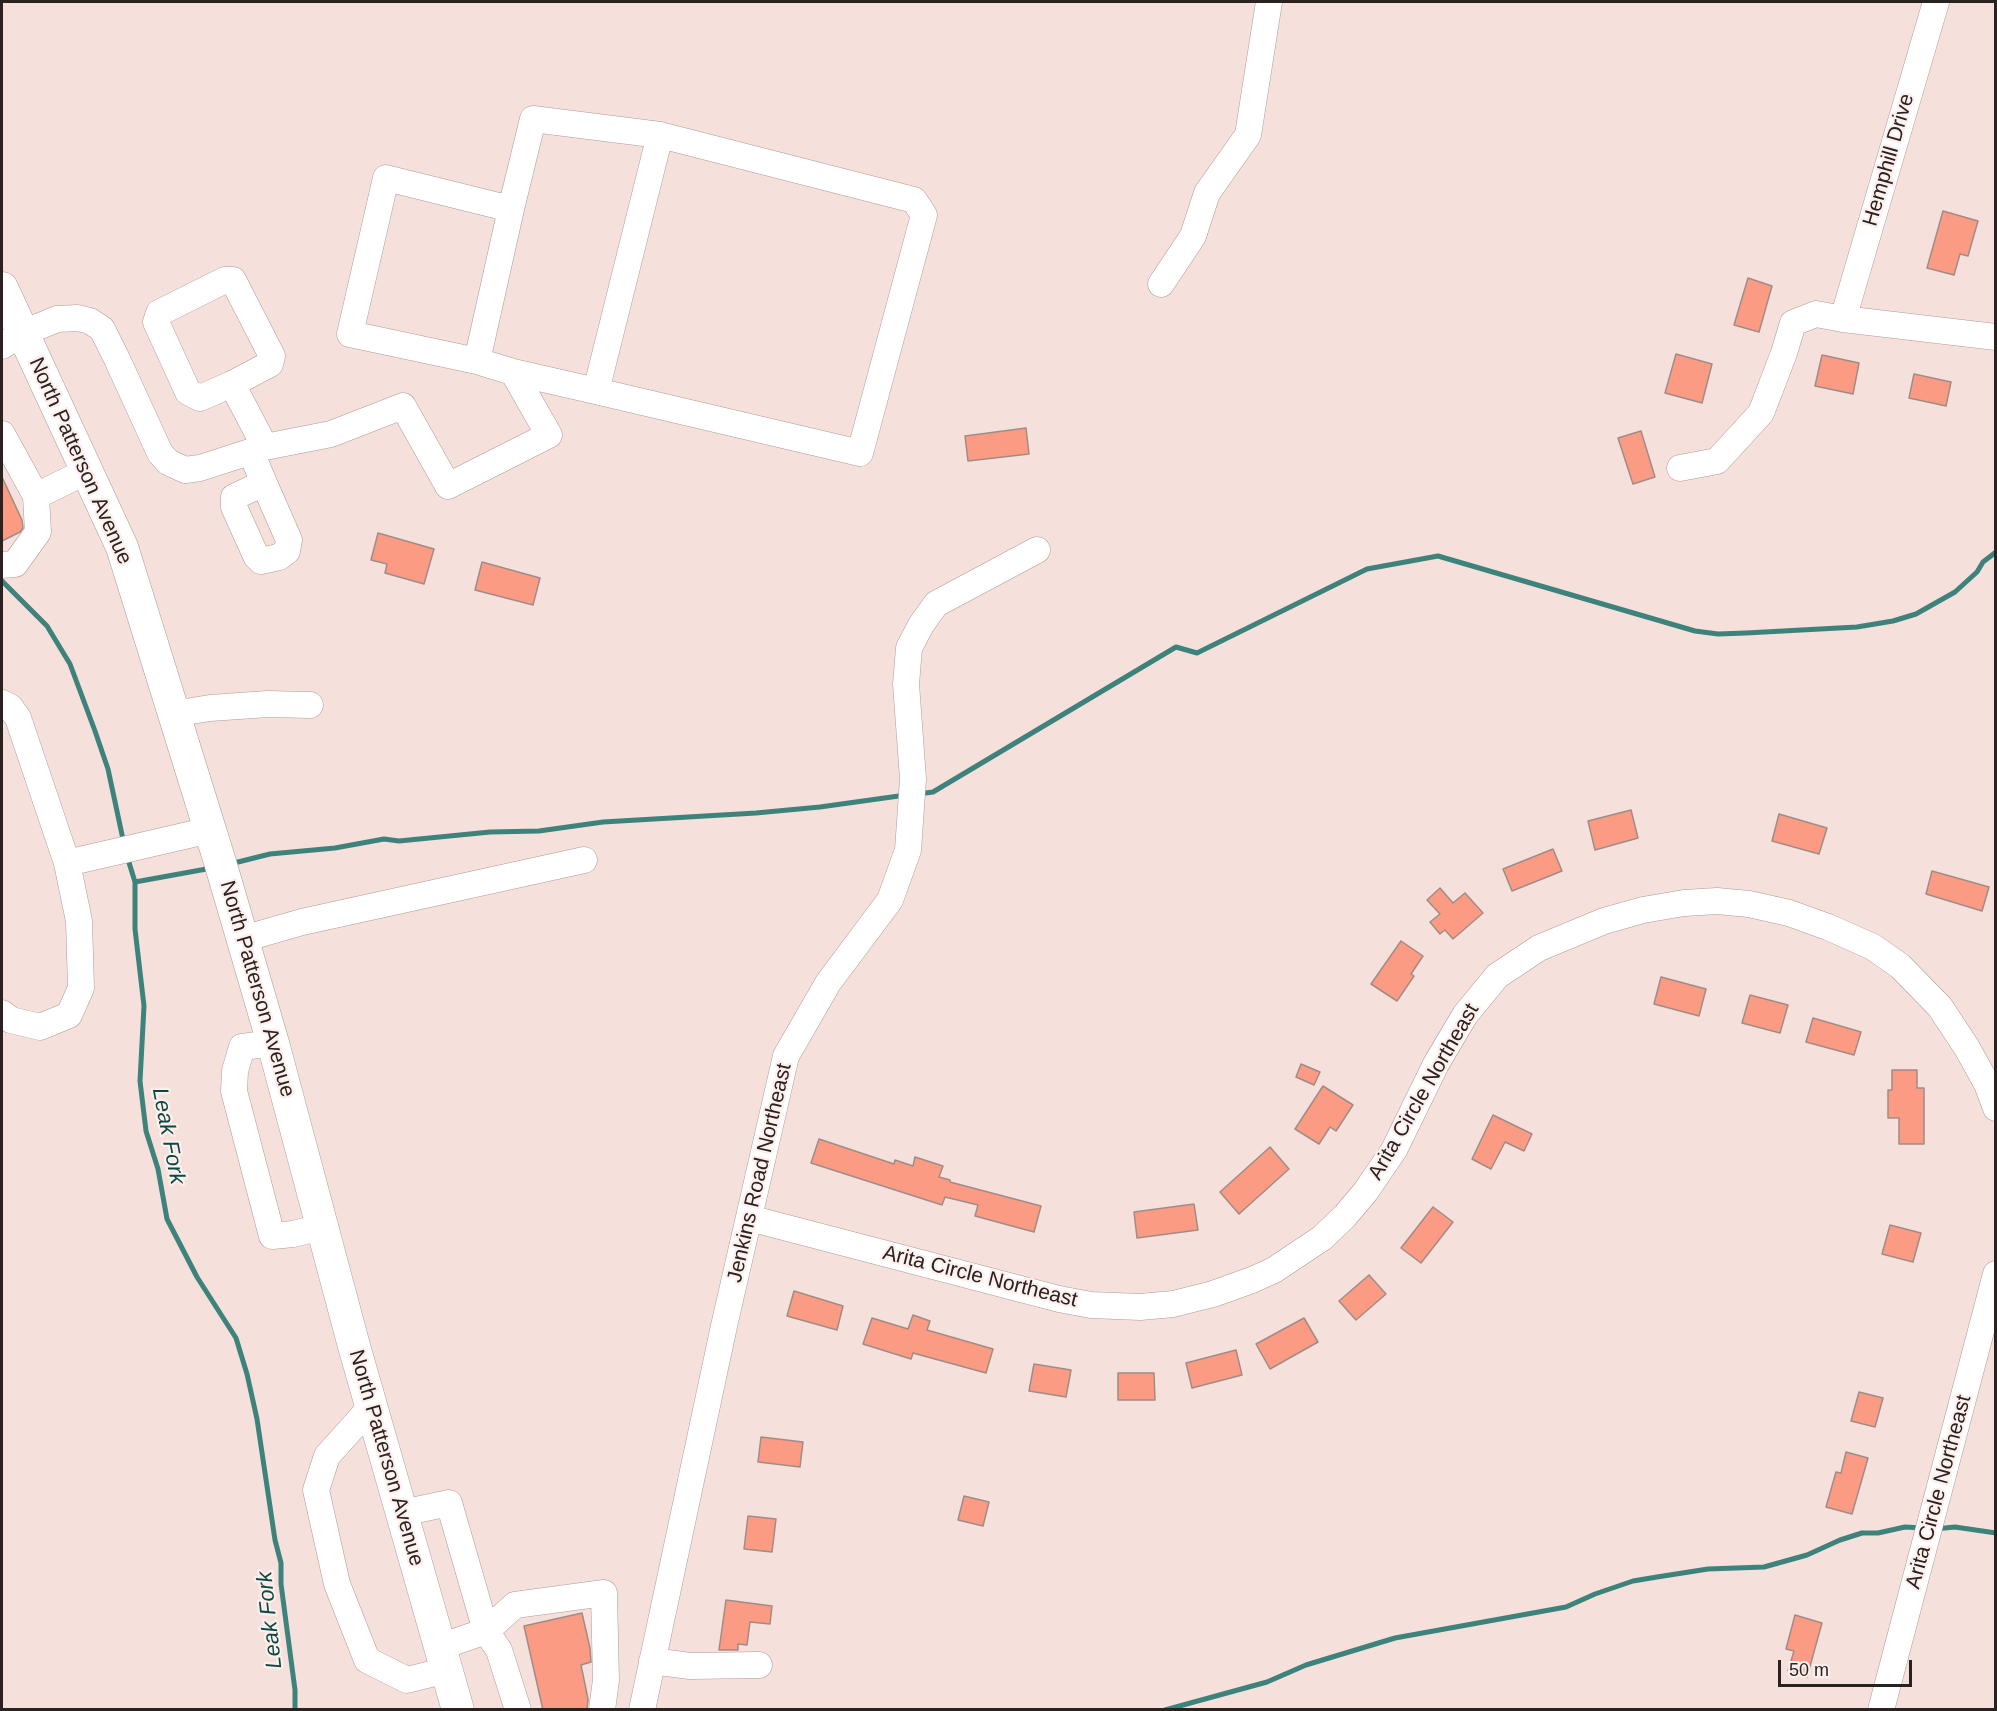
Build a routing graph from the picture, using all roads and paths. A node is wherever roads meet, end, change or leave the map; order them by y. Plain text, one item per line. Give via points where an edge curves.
1 (1269, 2) edge
2 (1936, 2) edge
3 (660, 135) junction
4 (511, 209) junction
5 (1161, 284) dead end
6 (2, 288) edge
7 (1843, 319) junction
8 (1995, 337) edge
9 (12, 339) edge
10 (477, 362) junction
11 (513, 372) junction
12 (232, 384) junction
13 (596, 391) junction
14 (2, 434) edge
15 (258, 449) junction
16 (1680, 468) dead end
17 (87, 471) junction
18 (264, 483) dead end
19 (36, 496) junction
20 (1037, 550) dead end
21 (2, 565) edge
22 (2, 704) edge
23 (310, 705) dead end
24 (173, 714) junction
25 (210, 830) junction
26 (584, 860) dead end
27 (67, 863) junction
28 (243, 939) junction
29 (2, 1012) edge
30 (273, 1043) junction
31 (1995, 1108) edge
32 (748, 1218) junction
33 (322, 1227) junction
34 (1995, 1274) edge
35 (372, 1407) junction
36 (402, 1513) junction
37 (486, 1631) junction
38 (444, 1658) junction
39 (652, 1661) junction
40 (759, 1665) dead end
41 (458, 1710) edge
42 (518, 1710) edge
43 (602, 1710) edge
44 (642, 1710) edge
45 (1881, 1710) edge

1 - 5 street via 1248,135 1207,193 1193,236
2 - 7 street, Hemphill Drive
3 - 4 street via 533,119
3 - 13 street
3 - 13 street via 914,200 924,215 861,453
4 - 10 street
4 - 10 street via 386,178 350,334
6 - 9 main road, North Patterson Avenue
7 - 8 street
7 - 16 street via 1816,314 1793,323 1761,413 1717,461
9 - 15 street via 57,319 78,318 102,329 160,453 185,470
9 - 17 main road, North Patterson Avenue
10 - 11 street
11 - 13 street
11 - 15 street via 549,435 448,486 403,406 331,434
12 - 12 street via 200,398 189,392 156,322 159,313 225,280 233,280 272,356 270,364
12 - 15 street
14 - 19 street
15 - 18 street
17 - 19 street
17 - 24 main road, North Patterson Avenue via 122,547
19 - 21 street via 38,532 15,564
20 - 32 street, Jenkins Road Northeast via 936,604 909,648 906,684 913,779 908,850 890,900 828,983 786,1056
22 - 27 street via 10,707 18,718
23 - 24 street via 268,704
24 - 25 main road, North Patterson Avenue
25 - 27 street
25 - 28 main road, North Patterson Avenue
26 - 28 street via 302,922
27 - 29 street via 79,921 81,988 69,1015 40,1027 11,1020
28 - 30 main road, North Patterson Avenue
30 - 33 main road, North Patterson Avenue
30 - 33 street via 242,1047 234,1091 269,1225 272,1236
31 - 32 street, Arita Circle Northeast via 1982,1074 1940,1007 1900,966 1873,947 1789,913 1749,904 1684,903 1604,921 1539,948 1497,976 1465,1015 1394,1150 1346,1216 1295,1258 1213,1294 1140,1307 1091,1305
32 - 39 street, Jenkins Road Northeast
33 - 35 main road, North Patterson Avenue
34 - 45 street, Arita Circle Northeast
35 - 36 main road, North Patterson Avenue
35 - 38 street via 327,1456 316,1490 337,1584 367,1660 407,1680
36 - 37 street via 449,1503
36 - 38 main road, North Patterson Avenue
37 - 38 street
37 - 42 street via 499,1650
37 - 43 street via 514,1605 604,1593 606,1680
38 - 41 main road, North Patterson Avenue
39 - 40 street via 690,1666
39 - 44 street, Jenkins Road Northeast

